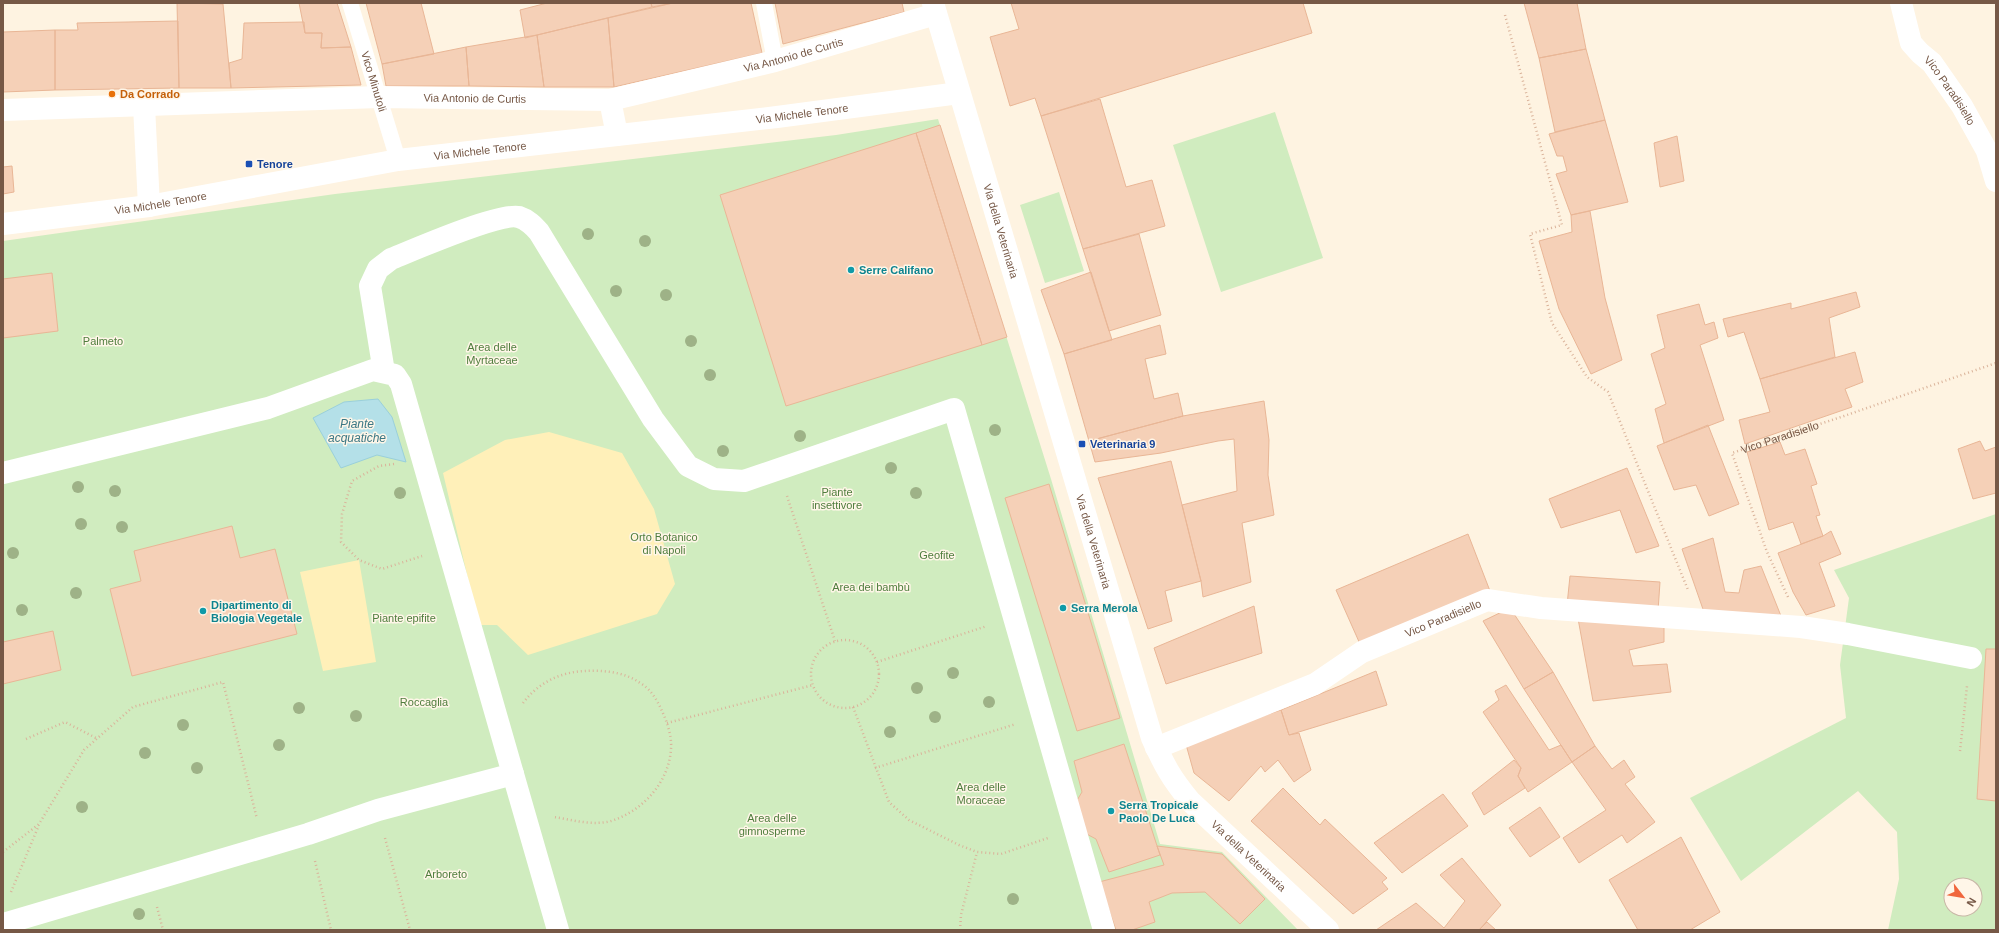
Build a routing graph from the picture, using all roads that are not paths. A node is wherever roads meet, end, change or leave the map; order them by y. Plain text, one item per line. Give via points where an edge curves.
1 (350, 3) edge
2 (764, 3) edge
3 (1901, 3) edge
4 (934, 9) edge
5 (775, 62) junction
6 (959, 92) junction
7 (378, 97) junction
8 (610, 100) junction
9 (144, 106) junction
10 (3, 110) edge
11 (617, 135) junction
12 (398, 160) junction
13 (1996, 181) edge
14 (149, 206) junction
15 (3, 224) edge
16 (384, 372) junction
17 (3, 473) edge
18 (1971, 658) road end
19 (1156, 748) junction
20 (513, 774) junction
21 (3, 924) edge
22 (558, 930) edge
23 (1104, 930) edge
24 (1328, 930) edge

1 - 7 lane, Vico Minutoli
2 - 5 lane
3 - 13 street, Vico Paradisiello via 1911,43 1932,63 1962,106 1987,151
4 - 5 street, Via Antonio de Curtis
4 - 6 street, Via della Veterinaria
5 - 8 street, Via Antonio de Curtis
6 - 11 street, Via Michele Tenore via 777,117
6 - 19 street, Via della Veterinaria
7 - 8 street, Via Antonio de Curtis
7 - 9 street, Via Antonio de Curtis
7 - 12 lane, Vico Minutoli
8 - 11 street
9 - 10 street, Via Antonio de Curtis
9 - 14 street
11 - 12 street, Via Michele Tenore
12 - 14 street, Via Michele Tenore
14 - 15 street, Via Michele Tenore
16 - 17 street via 373,370 268,408
16 - 20 street via 395,375 401,384
16 - 23 street via 370,286 378,269 390,259 496,218 518,217 530,222 539,232 653,419 688,466 714,479 744,481 954,409
18 - 19 street, Vico Paradisiello via 1804,627 1541,608 1487,600 1362,652 1315,684
19 - 24 street, Via della Veterinaria via 1173,781 1190,801
20 - 21 street via 378,810 308,834
20 - 22 street

